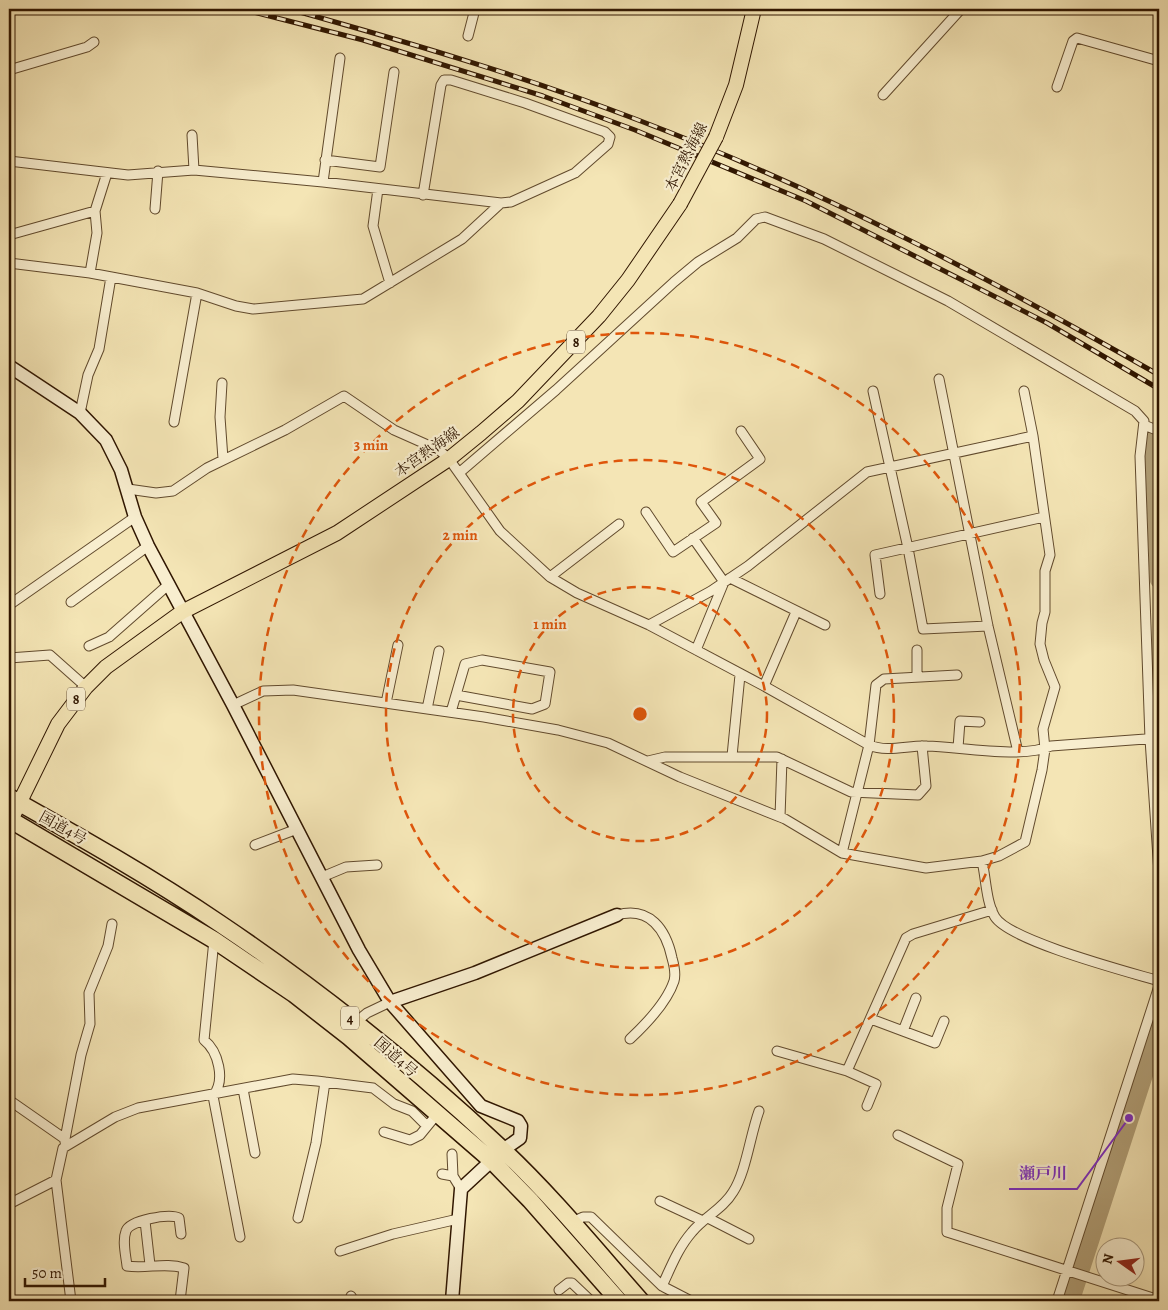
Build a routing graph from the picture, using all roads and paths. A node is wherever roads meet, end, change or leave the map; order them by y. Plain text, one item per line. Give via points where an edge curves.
1 (474, 9) edge
2 (754, 9) edge
3 (961, 9) edge
4 (468, 36) dead end
5 (94, 42) dead end
6 (340, 58) dead end
7 (1159, 61) edge
8 (9, 70) edge
9 (394, 72) dead end
10 (1057, 87) dead end
11 (883, 96) dead end
12 (192, 135) dead end
13 (325, 160) junction
14 (9, 161) edge
15 (194, 170) junction
16 (158, 172) junction
17 (108, 173) junction
18 (324, 182) junction
19 (378, 189) junction
20 (423, 195) junction
21 (501, 203) junction
22 (155, 209) dead end
23 (95, 211) junction
24 (9, 235) edge
25 (9, 263) edge
26 (90, 273) junction
27 (111, 277) junction
28 (390, 283) junction
29 (197, 292) junction
30 (9, 366) edge
31 (939, 379) dead end
32 (222, 383) dead end
33 (873, 391) dead end
34 (1024, 391) dead end
35 (80, 413) junction
36 (174, 422) dead end
37 (1144, 425) junction
38 (741, 431) dead end
39 (1159, 431) edge
40 (1033, 436) junction
41 (953, 452) junction
42 (224, 459) junction
43 (449, 459) junction
44 (891, 466) junction
45 (459, 473) junction
46 (128, 488) junction
47 (646, 512) dead end
48 (135, 517) junction
49 (1044, 517) junction
50 (619, 524) dead end
51 (970, 535) junction
52 (693, 538) junction
53 (148, 546) junction
54 (908, 548) junction
55 (550, 577) junction
56 (727, 580) junction
57 (168, 586) junction
58 (880, 594) dead end
59 (71, 602) dead end
60 (12, 603) dead end
61 (182, 612) junction
62 (796, 612) junction
63 (649, 625) junction
64 (825, 625) dead end
65 (988, 626) junction
66 (398, 645) dead end
67 (89, 646) dead end
68 (439, 650) dead end
69 (696, 650) junction
70 (917, 650) dead end
71 (9, 658) edge
72 (740, 675) junction
73 (957, 675) dead end
74 (917, 676) junction
75 (764, 686) junction
76 (86, 687) junction
77 (456, 695) junction
78 (386, 703) junction
79 (233, 705) junction
80 (427, 709) junction
81 (451, 712) junction
82 (980, 722) dead end
83 (1156, 739) edge
84 (869, 746) junction
85 (922, 746) junction
86 (958, 748) junction
87 (1045, 749) junction
88 (1018, 752) junction
89 (732, 756) junction
90 (782, 759) junction
91 (648, 761) junction
92 (856, 793) junction
93 (13, 800) edge
94 (780, 817) junction
95 (9, 822) edge
96 (297, 829) junction
97 (255, 845) dead end
98 (842, 853) junction
99 (982, 861) junction
100 (377, 865) dead end
101 (1159, 873) edge
102 (322, 877) junction
103 (992, 910) junction
104 (617, 915) joint
105 (112, 924) dead end
106 (214, 940) junction
107 (1159, 981) edge
108 (1159, 986) edge
109 (916, 998) dead end
110 (390, 1002) junction
111 (871, 1019) junction
112 (944, 1021) dead end
113 (356, 1022) junction
114 (903, 1030) junction
115 (630, 1040) dead end
116 (777, 1050) dead end
117 (848, 1071) junction
118 (324, 1082) junction
119 (243, 1090) junction
120 (213, 1096) junction
121 (9, 1100) edge
122 (867, 1106) dead end
123 (759, 1111) dead end
124 (438, 1113) junction
125 (427, 1126) junction
126 (384, 1132) dead end
127 (898, 1135) dead end
128 (64, 1143) junction
129 (255, 1152) dead end
130 (452, 1154) dead end
131 (497, 1156) junction
132 (442, 1174) dead end
133 (453, 1176) junction
134 (56, 1180) junction
135 (461, 1189) junction
136 (660, 1201) dead end
137 (9, 1204) edge
138 (298, 1218) dead end
139 (458, 1219) junction
140 (706, 1219) junction
141 (145, 1220) junction
142 (572, 1222) junction
143 (181, 1234) dead end
144 (240, 1237) dead end
145 (749, 1239) dead end
146 (340, 1251) dead end
147 (150, 1266) junction
148 (1069, 1272) junction
149 (662, 1286) junction
150 (559, 1290) dead end
151 (1159, 1300) edge
152 (71, 1301) edge
153 (180, 1301) edge
154 (452, 1301) edge
155 (590, 1301) edge
156 (619, 1301) edge
157 (641, 1301) edge
158 (691, 1301) edge
159 (1057, 1301) edge

1 - 4 street
2 - 43 main road, 本宮熱海線 / 8, bridge via 736,85 716,137 680,204 628,280 576,342 518,401
3 - 11 street
5 - 8 street via 87,47
6 - 13 street
7 - 10 street via 1077,38 1073,41
9 - 13 street via 380,167
12 - 15 street
13 - 18 street
14 - 17 street
15 - 16 street
15 - 18 street
16 - 17 street
16 - 22 street
17 - 23 street
18 - 19 street
19 - 20 street
19 - 28 street via 373,226
20 - 21 street
20 - 21 street via 444,80 525,103 609,135 608,144 575,173 511,202
21 - 28 street via 462,239
23 - 24 street
23 - 26 street via 97,233
25 - 26 street
26 - 27 street
27 - 29 street
27 - 35 street via 99,349 88,375
28 - 29 street via 363,299 266,309 236,306
29 - 36 street
30 - 35 street
31 - 41 street
32 - 42 street via 220,417
33 - 44 street
34 - 40 street
35 - 46 street via 106,440
37 - 39 street
37 - 45 street via 1135,411 948,301 824,239 761,217 674,282
37 - 83 street via 1140,456
38 - 52 street via 760,459 701,502 716,523
40 - 41 street
40 - 49 street
41 - 44 street
41 - 51 street
42 - 43 street via 286,430 344,396 394,430 440,450
42 - 46 street via 166,493
43 - 45 street
43 - 61 main road, 本宮熱海線 / 8 via 337,532
44 - 54 street
44 - 56 street via 867,472
45 - 55 street via 500,531
46 - 48 street
47 - 52 street via 673,552
48 - 53 street
48 - 60 street
49 - 51 street
49 - 87 street via 1050,555 1045,571 1045,612 1040,644 1055,687 1043,729
50 - 55 street
51 - 54 street
51 - 65 street
52 - 56 street
53 - 57 street
53 - 59 street
54 - 58 street via 875,555
54 - 65 street via 923,629
55 - 63 street via 577,593
56 - 62 street
56 - 63 street
56 - 69 street
57 - 61 street
57 - 67 street via 109,637
61 - 76 main road, 本宮熱海線 / 8 via 112,662
61 - 79 street
62 - 64 street
62 - 75 street
63 - 69 street
65 - 88 street
66 - 78 street
68 - 80 street
69 - 72 street
70 - 74 street
71 - 76 street via 50,655
72 - 75 street
72 - 89 street
73 - 74 street
74 - 84 street via 884,679 876,685
75 - 84 street
76 - 93 main road, 本宮熱海線 / 8 via 58,724
77 - 77 street via 465,664 482,660 550,672 544,704 532,709
77 - 81 street
78 - 79 street via 293,690 263,691
78 - 80 street
79 - 96 street
80 - 81 street
81 - 91 street via 566,732 608,743
82 - 86 street via 960,721
83 - 87 street via 1104,741
83 - 101 street
84 - 85 street via 883,749
84 - 92 street
85 - 86 street
85 - 92 street via 926,786 918,795
86 - 88 street
87 - 88 street
87 - 99 street via 1025,842
89 - 90 street
89 - 91 street via 665,756
90 - 92 street
90 - 94 street
91 - 94 street
92 - 98 street
93 - 95 main road, 本宮熱海線 / 8
93 - 113 highway, 国道4号 / 4 via 118,859 219,923
94 - 98 street
95 - 106 highway, 国道4号 / 4
96 - 97 street
96 - 102 street
98 - 99 street via 926,868
99 - 103 street
100 - 102 street via 346,867
102 - 110 street
103 - 107 street via 996,919 1011,930 1076,957
103 - 111 street via 906,938
104 - 110 street via 475,973
104 - 115 street via 639,914 658,925 666,936 674,965 674,981 663,1000
105 - 128 street via 108,946 89,993 90,1024
106 - 120 street via 204,1040 217,1059 219,1077
106 - 124 highway, 国道4号 / 4 via 302,1000
108 - 148 street
109 - 114 street
110 - 113 street
110 - 131 street via 481,1106 520,1124 520,1138
111 - 114 street
111 - 117 street
112 - 114 street via 935,1042
113 - 131 highway, 国道4号 / 4
116 - 117 street
117 - 122 street via 876,1084
118 - 119 street via 293,1080
118 - 125 street via 373,1088 394,1104 412,1111
118 - 138 street via 316,1143
119 - 120 street
119 - 129 street
120 - 128 street via 126,1112
120 - 144 street
121 - 128 street
123 - 140 street via 735,1190
124 - 125 street
124 - 131 highway, 国道4号 / 4
125 - 126 street via 410,1140
127 - 148 street via 958,1164 947,1208 947,1232
128 - 134 street
130 - 133 street
131 - 135 street
131 - 142 highway, 国道4号 / 4
131 - 156 highway, 国道4号 / 4 via 530,1200
132 - 133 street
133 - 135 street
134 - 137 street
134 - 152 street
135 - 139 street
136 - 140 street
139 - 146 street via 393,1234
139 - 154 street
140 - 145 street
140 - 149 street via 692,1230
141 - 143 street via 175,1216 179,1218
141 - 147 street
141 - 147 street via 131,1224 124,1237 128,1266
142 - 149 street via 590,1217
142 - 157 highway, 国道4号 / 4
147 - 153 street via 184,1268
148 - 151 street
148 - 159 street
149 - 158 street
150 - 155 street via 568,1283 572,1284

